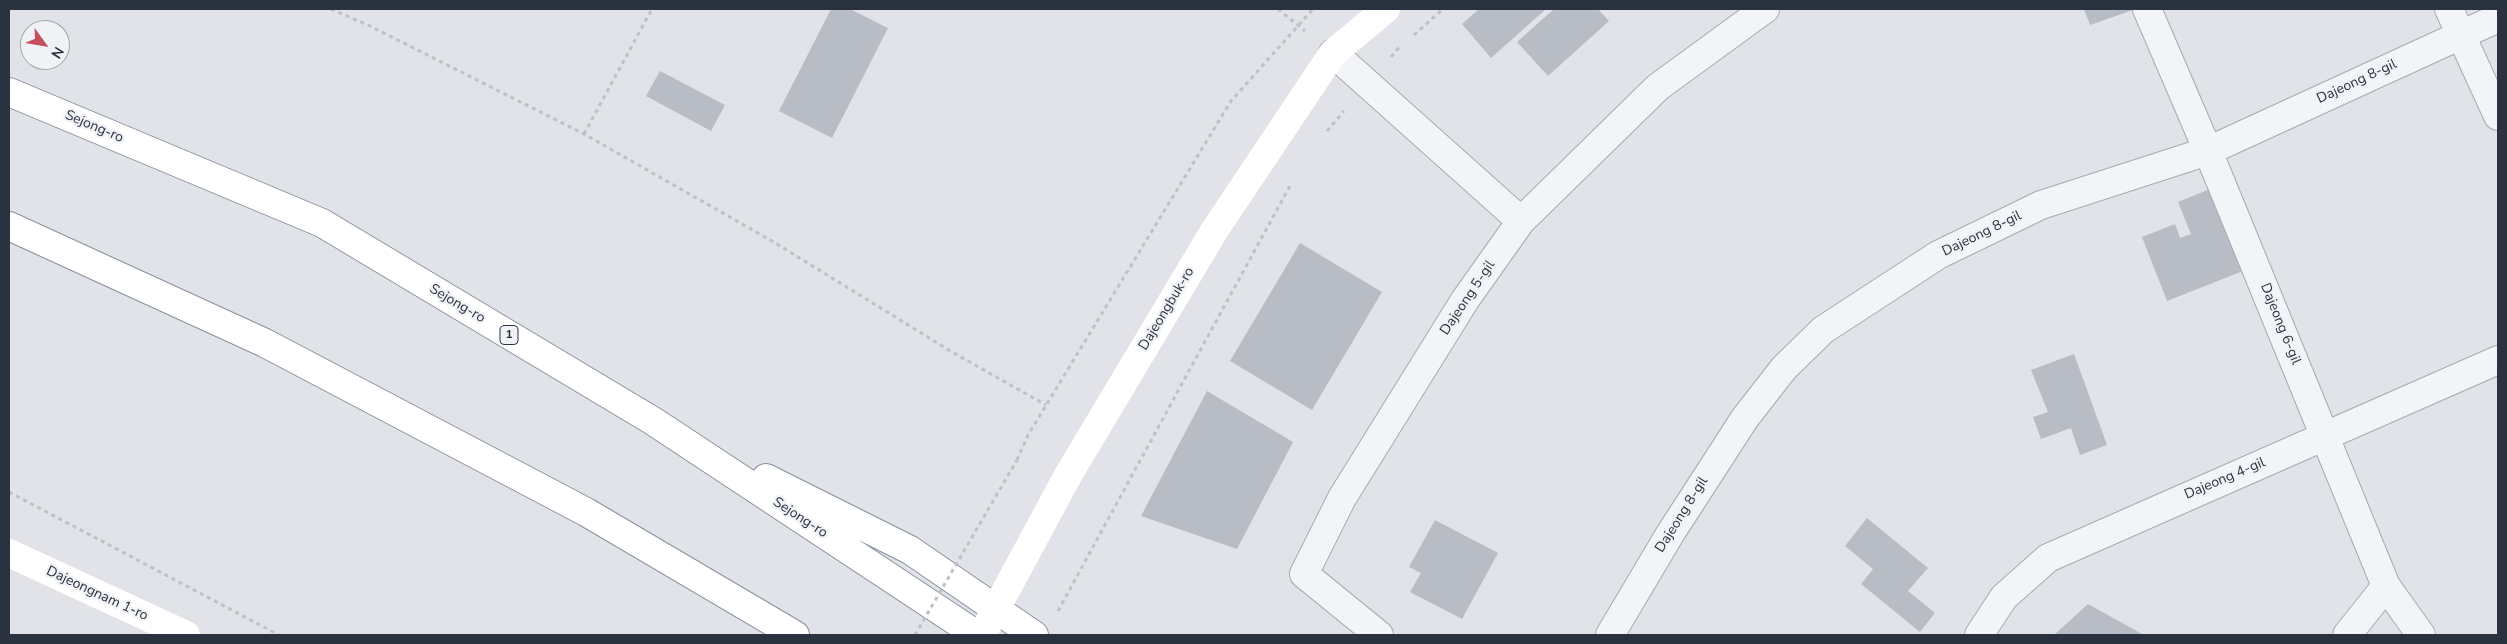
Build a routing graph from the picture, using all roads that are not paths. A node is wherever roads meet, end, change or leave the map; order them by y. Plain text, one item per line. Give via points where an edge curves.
1 (1386, 9) edge
2 (1765, 9) edge
3 (2147, 9) edge
4 (2449, 9) edge
5 (2498, 18) edge
6 (2460, 34) junction
7 (1333, 53) junction
8 (9, 92) edge
9 (2498, 116) edge
10 (2208, 151) junction
11 (1521, 220) junction
12 (9, 226) edge
13 (2498, 360) edge
14 (654, 422) junction
15 (2326, 436) junction
16 (9, 553) edge
17 (2386, 586) junction
18 (1044, 627) edge
19 (186, 635) edge
20 (795, 635) edge
21 (977, 635) edge
22 (982, 635) edge
23 (1379, 635) edge
24 (1610, 635) edge
25 (1979, 635) edge
26 (2346, 635) edge
27 (2421, 635) edge

1 - 7 main road, Dajeongbuk-ro
2 - 11 street, Dajeong 5-gil via 1658,87
3 - 10 street, Dajeong 6-gil
4 - 6 street
5 - 6 street, Dajeong 8-gil
6 - 9 street
6 - 10 street, Dajeong 8-gil
7 - 11 street
7 - 22 main road, Dajeongbuk-ro, bridge via 1214,231 1066,476
8 - 14 main road, Sejong-ro / 1 via 322,223
10 - 15 street, Dajeong 6-gil
10 - 24 street, Dajeong 8-gil via 2041,205 1938,255 1822,330 1784,368 1745,418
11 - 23 street, Dajeong 5-gil via 1465,300 1342,498 1304,574
12 - 20 main road via 274,347 586,512
13 - 15 street, Dajeong 4-gil
14 - 18 main road via 910,550
14 - 21 main road, Sejong-ro / 1
15 - 17 street, Dajeong 6-gil
15 - 25 street, Dajeong 4-gil via 2048,558 2004,597
16 - 19 main road, Dajeongnam 1-ro
17 - 26 street
17 - 27 street, Dajeong 6-gil

